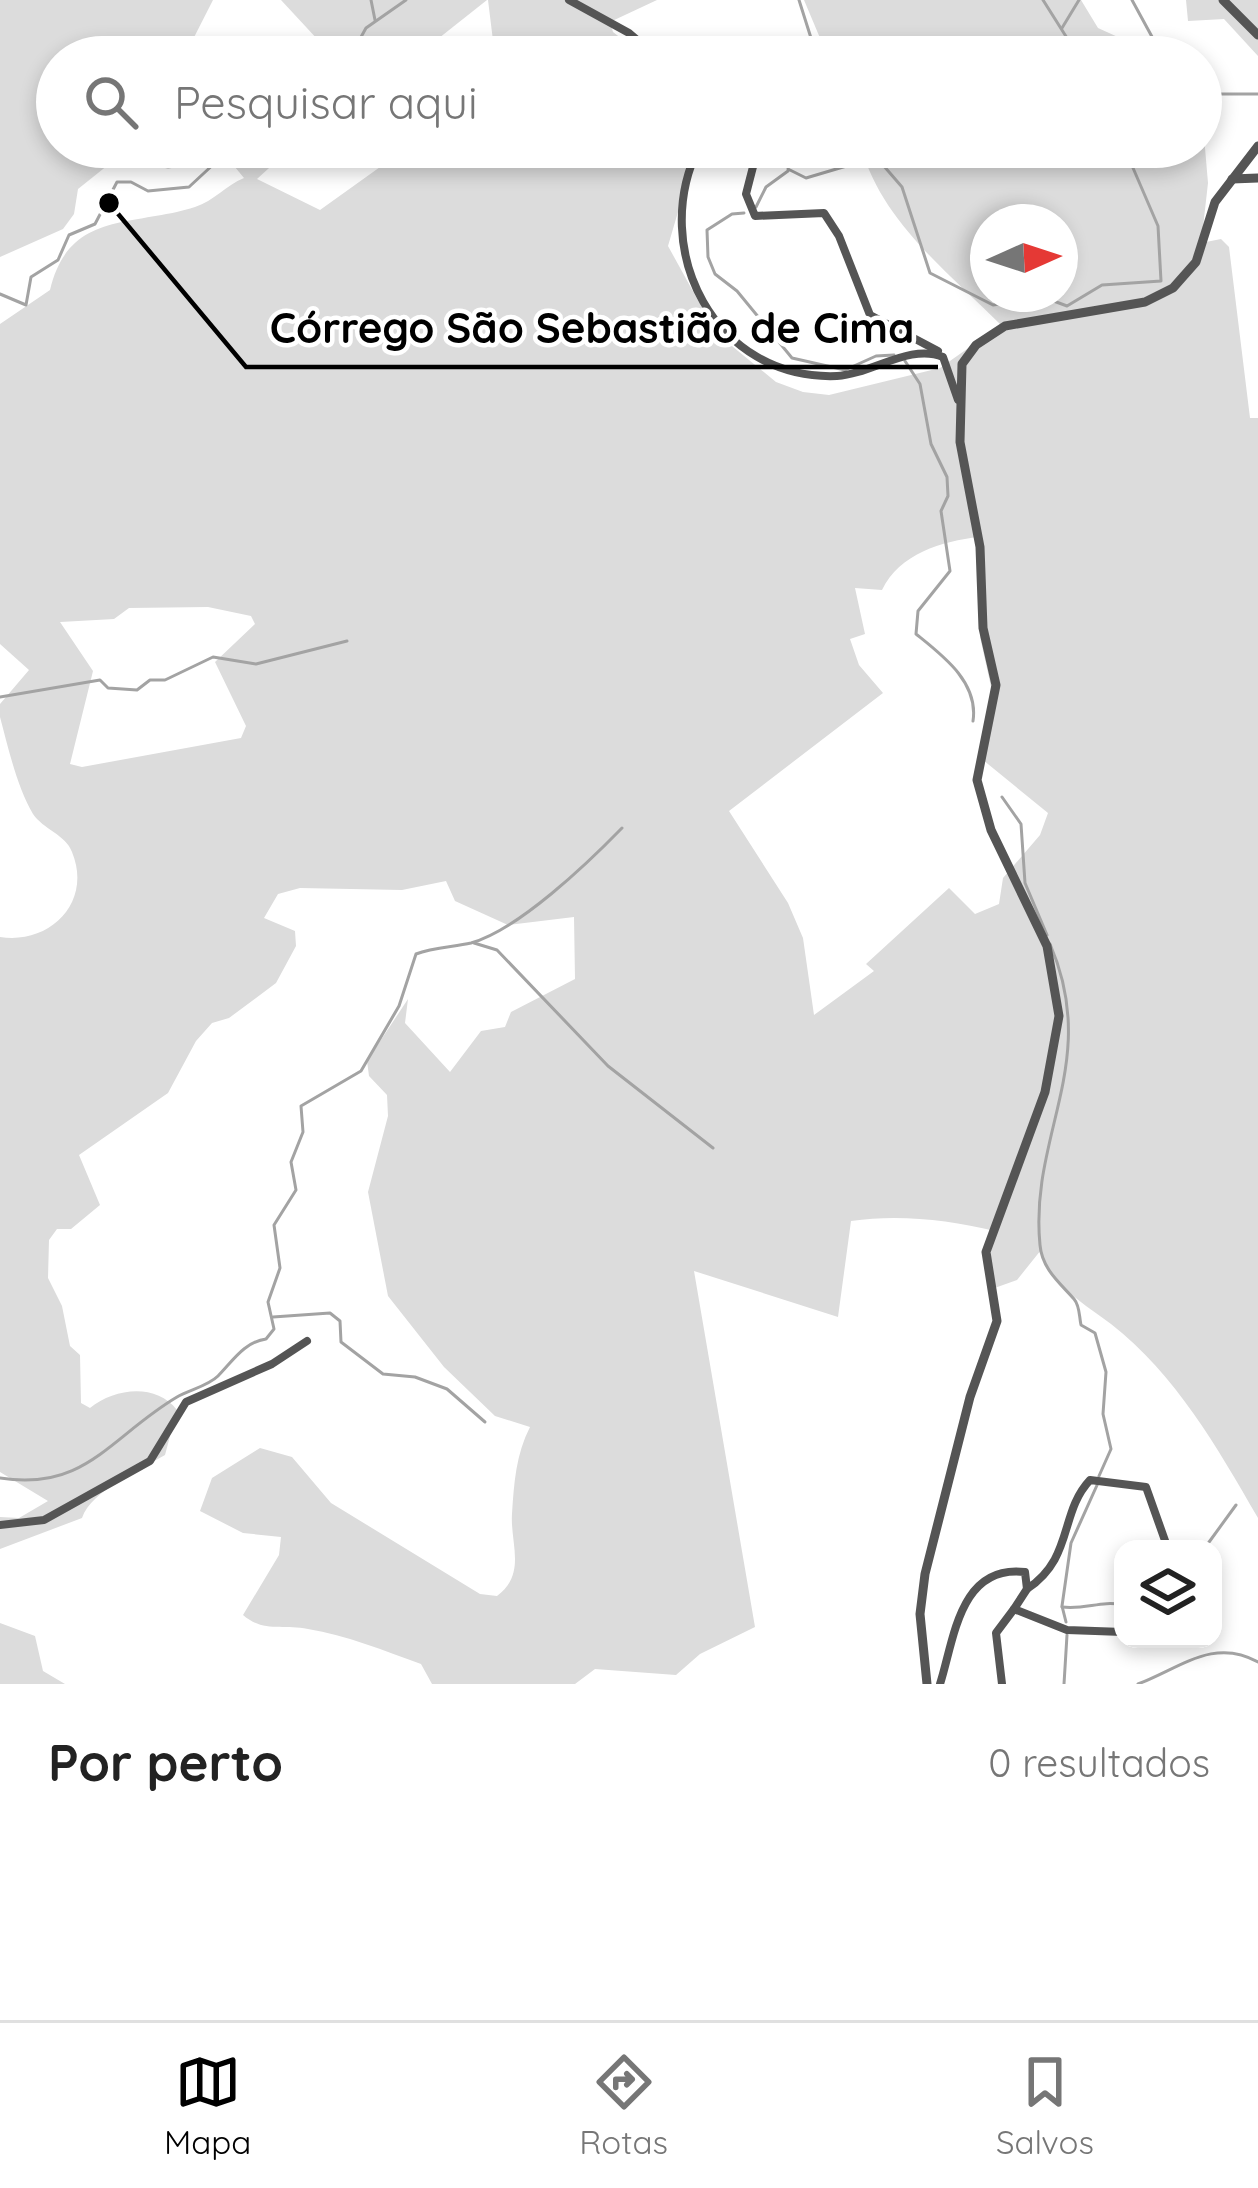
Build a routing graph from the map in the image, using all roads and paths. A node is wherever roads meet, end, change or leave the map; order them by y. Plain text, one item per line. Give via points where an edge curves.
1 (569, 0) edge
2 (1222, 0) edge
3 (1258, 34) edge
4 (632, 36) edge
5 (1258, 146) edge
6 (690, 168) edge
7 (753, 168) edge
8 (1258, 178) edge
9 (1232, 179) junction
10 (943, 357) junction
11 (958, 400) junction
12 (307, 1341) dead end
13 (0, 1525) edge
14 (1165, 1540) edge
15 (1027, 1589) junction
16 (1014, 1609) junction
17 (1114, 1632) edge
18 (927, 1684) edge
19 (940, 1684) edge
20 (1002, 1684) edge

1 - 4 street
2 - 3 street
5 - 9 street
6 - 10 street via 681,191 682,253 700,299 748,354 836,376 920,352
7 - 10 street via 746,194 755,216 824,213 870,315
8 - 9 street
9 - 11 street via 1210,212 1186,278 1145,302 1027,319 992,333 967,355
10 - 11 street
11 - 18 street via 996,685 977,780 991,830 1047,946 1059,1016 1045,1092 986,1252 997,1321 923,1586
12 - 13 street via 186,1402 150,1461 44,1520
14 - 15 street via 1146,1487 1090,1480 1058,1560
15 - 16 street
15 - 19 street via 1019,1570 973,1593 955,1621
16 - 17 street via 1066,1630
16 - 20 street via 995,1643

